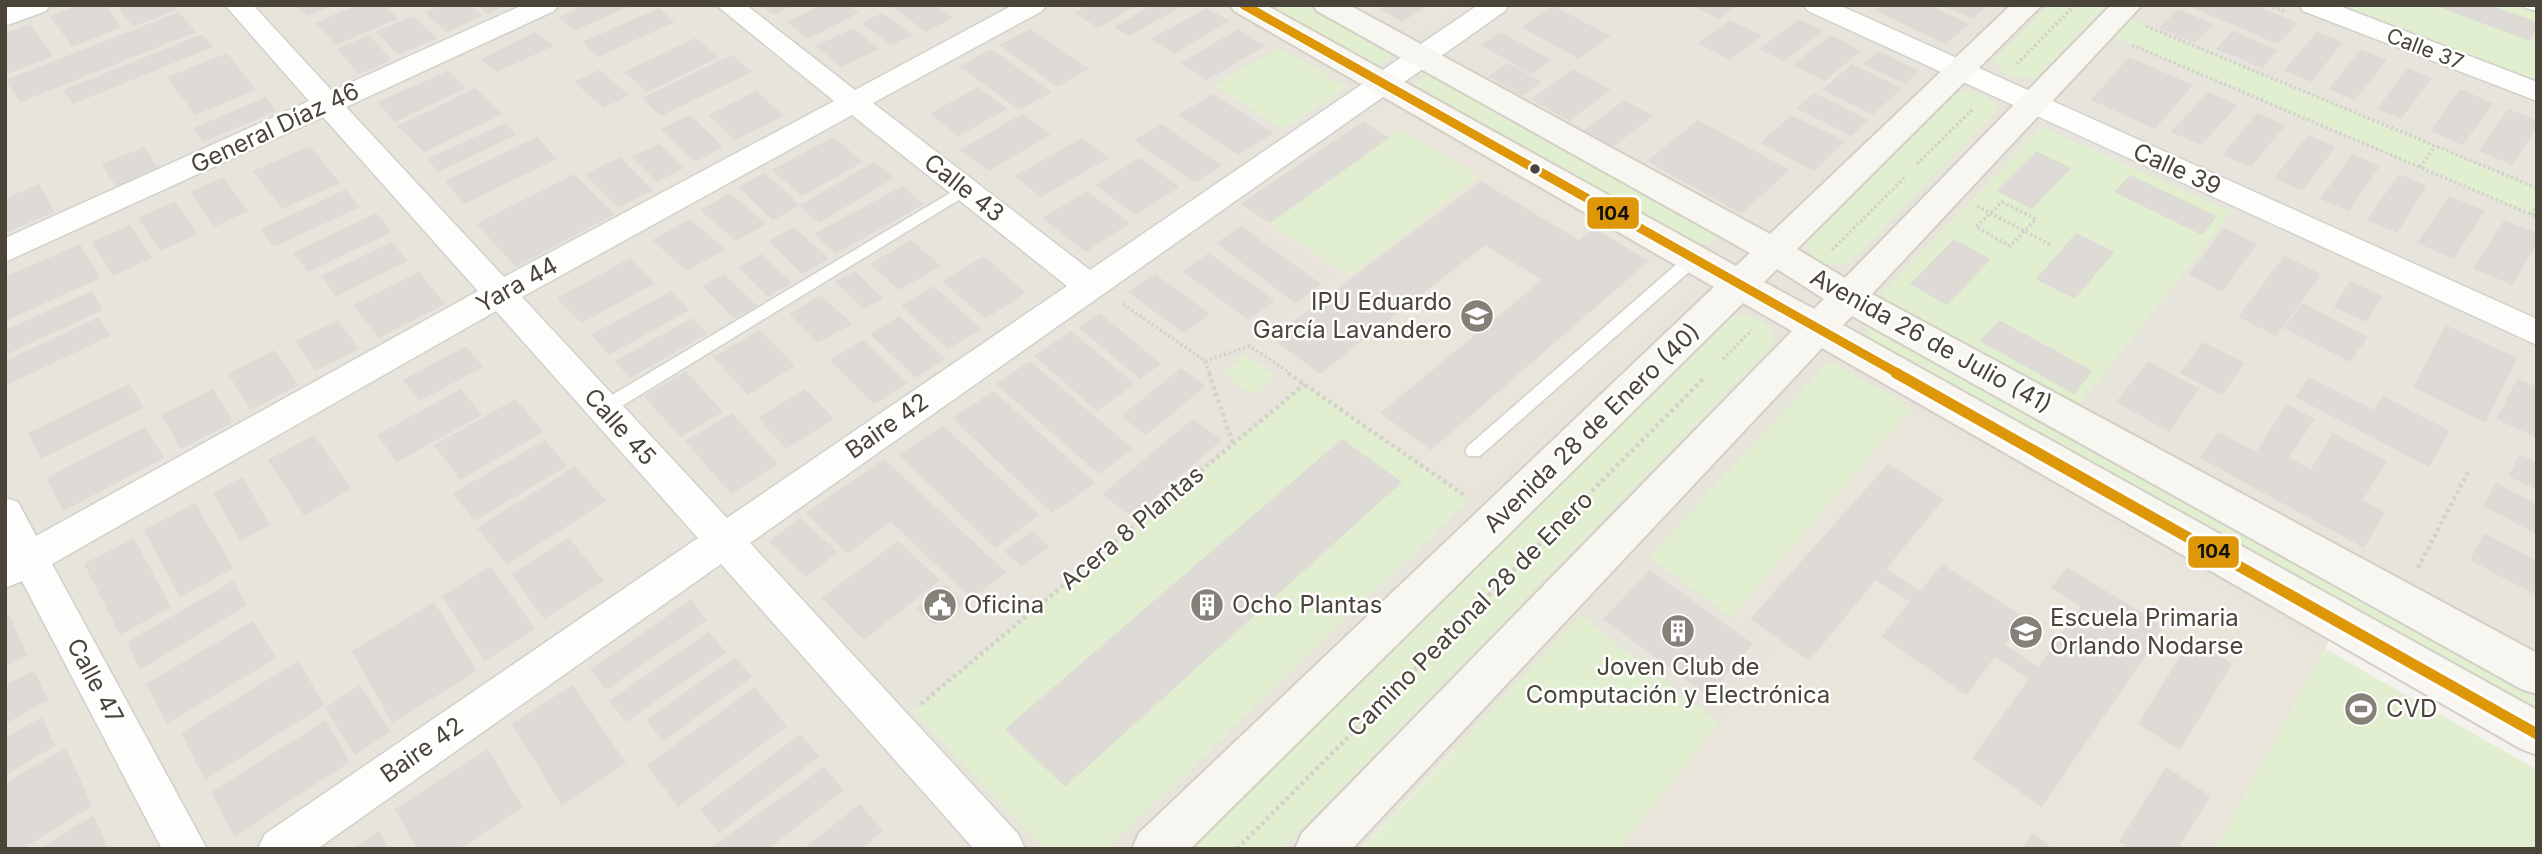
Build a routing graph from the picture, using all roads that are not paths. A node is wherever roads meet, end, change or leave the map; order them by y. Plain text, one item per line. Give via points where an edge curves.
1 (37, 5) edge
2 (237, 5) edge
3 (545, 5) edge
4 (729, 5) edge
5 (1032, 5) edge
6 (1244, 5) edge
7 (1327, 5) edge
8 (1496, 5) edge
9 (1817, 5) edge
10 (2028, 5) edge
11 (2312, 5) edge
12 (2530, 5) edge
13 (2537, 8) edge
14 (5, 18) edge
15 (2117, 18) edge
16 (1421, 57) junction
17 (1961, 70) junction
18 (1382, 84) junction
19 (2537, 92) edge
20 (854, 103) junction
21 (328, 104) junction
22 (2034, 104) junction
23 (965, 189) junction
24 (5, 251) edge
25 (1774, 251) junction
26 (1692, 260) junction
27 (1088, 286) junction
28 (1738, 286) junction
29 (500, 295) junction
30 (1848, 297) junction
31 (1818, 328) junction
32 (2537, 333) edge
33 (603, 409) junction
34 (1474, 451) dead end
35 (5, 513) edge
36 (722, 540) junction
37 (17, 565) edge
38 (2537, 675) edge
39 (2537, 734) edge
40 (185, 849) edge
41 (280, 849) edge
42 (1003, 849) edge
43 (1156, 849) edge
44 (1319, 849) edge

1 - 14 street
2 - 21 street, Calle 45
3 - 21 street, General Díaz 46
4 - 20 street, Calle 43
5 - 20 street, Yara 44
6 - 18 main road, Avenida 26 de Julio (41)
7 - 16 main road, Avenida 26 de Julio (41)
8 - 16 street, Baire 42
9 - 17 street, Calle 39
10 - 17 main road, Avenida 28 de Enero (40)
11 - 19 street, Calle 37
12 - 13 lane
15 - 22 main road
16 - 18 street, Baire 42
16 - 25 main road, Avenida 26 de Julio (41)
17 - 22 street, Calle 39
17 - 25 main road, Avenida 28 de Enero (40)
18 - 26 main road, Avenida 26 de Julio (41)
18 - 27 street, Baire 42
20 - 23 street, Calle 43
20 - 29 street, Yara 44
21 - 24 street, General Díaz 46
21 - 29 street, Calle 45
22 - 30 main road
22 - 32 street, Calle 39
23 - 27 street, Calle 43
23 - 33 lane
25 - 28 main road, Avenida 28 de Enero (40)
25 - 30 main road, Avenida 26 de Julio (41)
26 - 28 main road, Avenida 26 de Julio (41)
26 - 34 lane
27 - 36 street, Baire 42
28 - 31 main road, Avenida 26 de Julio (41)
28 - 43 main road, Avenida 28 de Enero (40)
29 - 33 street, Calle 45
29 - 37 street, Yara 44
30 - 31 main road
30 - 38 main road, Avenida 26 de Julio (41)
31 - 39 main road, Avenida 26 de Julio (41)
31 - 44 main road
33 - 36 street, Calle 45
35 - 37 street, Calle 47
36 - 41 street, Baire 42
36 - 42 street, Calle 45
37 - 40 street, Calle 47

